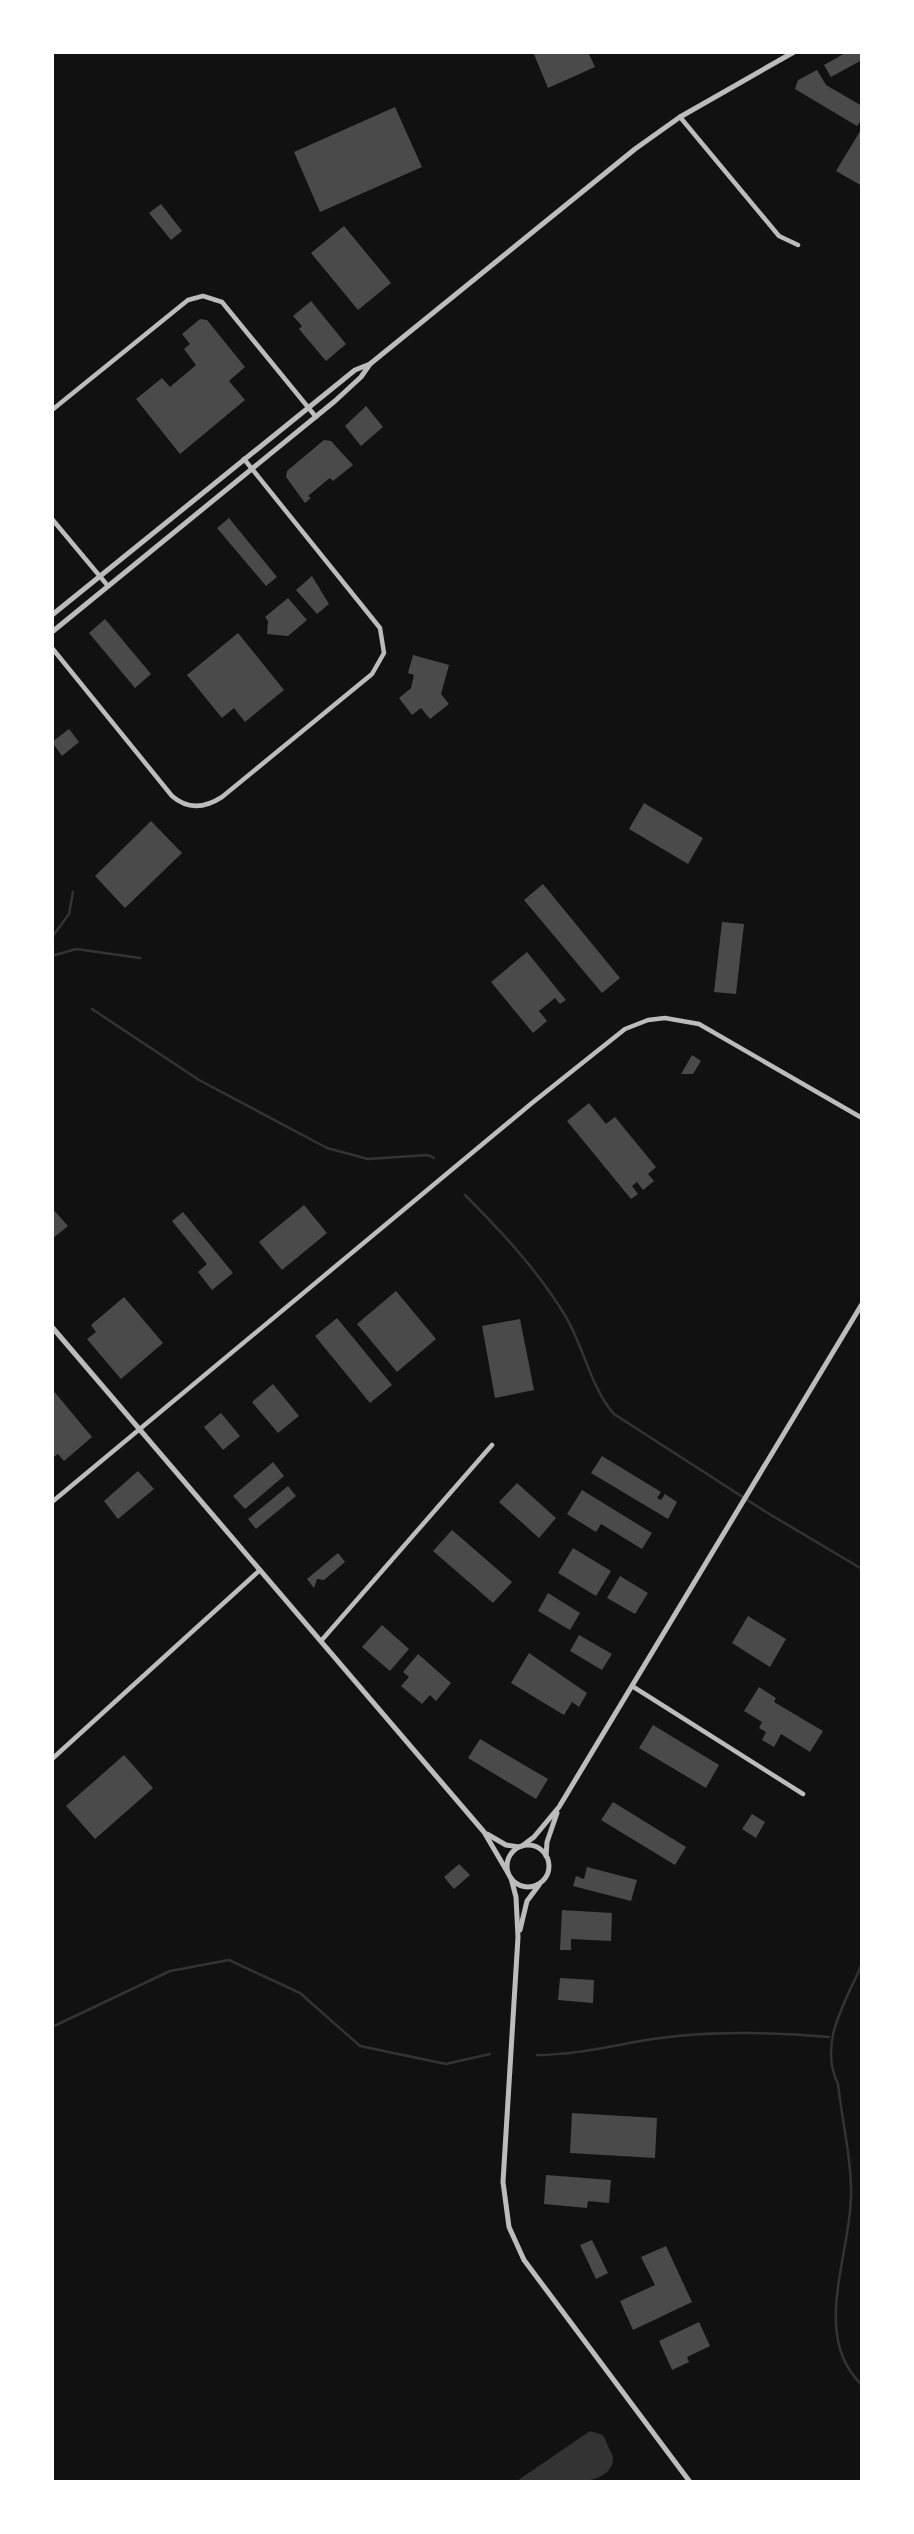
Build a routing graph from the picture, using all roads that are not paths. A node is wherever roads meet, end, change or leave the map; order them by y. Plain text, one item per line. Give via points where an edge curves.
1 (794, 52) edge
2 (680, 117) junction
3 (799, 245) dead end
4 (370, 364) junction
5 (308, 407) junction
6 (52, 410) edge
7 (316, 417) junction
8 (244, 459) junction
9 (252, 469) junction
10 (52, 519) edge
11 (100, 577) junction
12 (108, 586) junction
13 (52, 615) edge
14 (52, 632) edge
15 (52, 648) edge
16 (862, 1118) edge
17 (862, 1304) edge
18 (52, 1327) edge
19 (139, 1429) junction
20 (492, 1445) dead end
21 (52, 1502) edge
22 (261, 1569) junction
23 (321, 1641) junction
24 (632, 1686) junction
25 (52, 1759) edge
26 (803, 1794) dead end
27 (559, 1807) junction
28 (484, 1832) junction
29 (520, 1846) junction
30 (546, 1856) junction
31 (510, 1875) junction
32 (541, 1882) junction
33 (518, 1937) junction
34 (690, 2482) edge

1 - 2 street
2 - 3 street via 779,236
2 - 4 street via 572,198
4 - 5 street via 355,370
4 - 7 street via 362,377
5 - 6 street via 222,302 203,296 188,300
5 - 7 street
5 - 8 street
7 - 9 street
8 - 9 street
8 - 11 street
9 - 12 street
9 - 15 street via 380,628 384,653 372,674 222,797 208,805 192,806 172,796
10 - 11 street
11 - 12 street
11 - 13 street
12 - 14 street
16 - 19 street via 699,1024 665,1018 637,1023 531,1103
17 - 24 street
18 - 19 street
19 - 21 street
19 - 22 street
20 - 23 street
22 - 23 street
22 - 25 street
23 - 28 street
24 - 26 street
24 - 27 street
27 - 29 street via 534,1837
27 - 30 street
28 - 29 street via 506,1845
28 - 31 street
29 - 30 street via 536,1846
29 - 31 street via 508,1857
30 - 32 street via 548,1870
31 - 32 street via 527,1886
31 - 33 street
32 - 33 street via 527,1901
33 - 34 street via 503,2182 509,2227 524,2260

